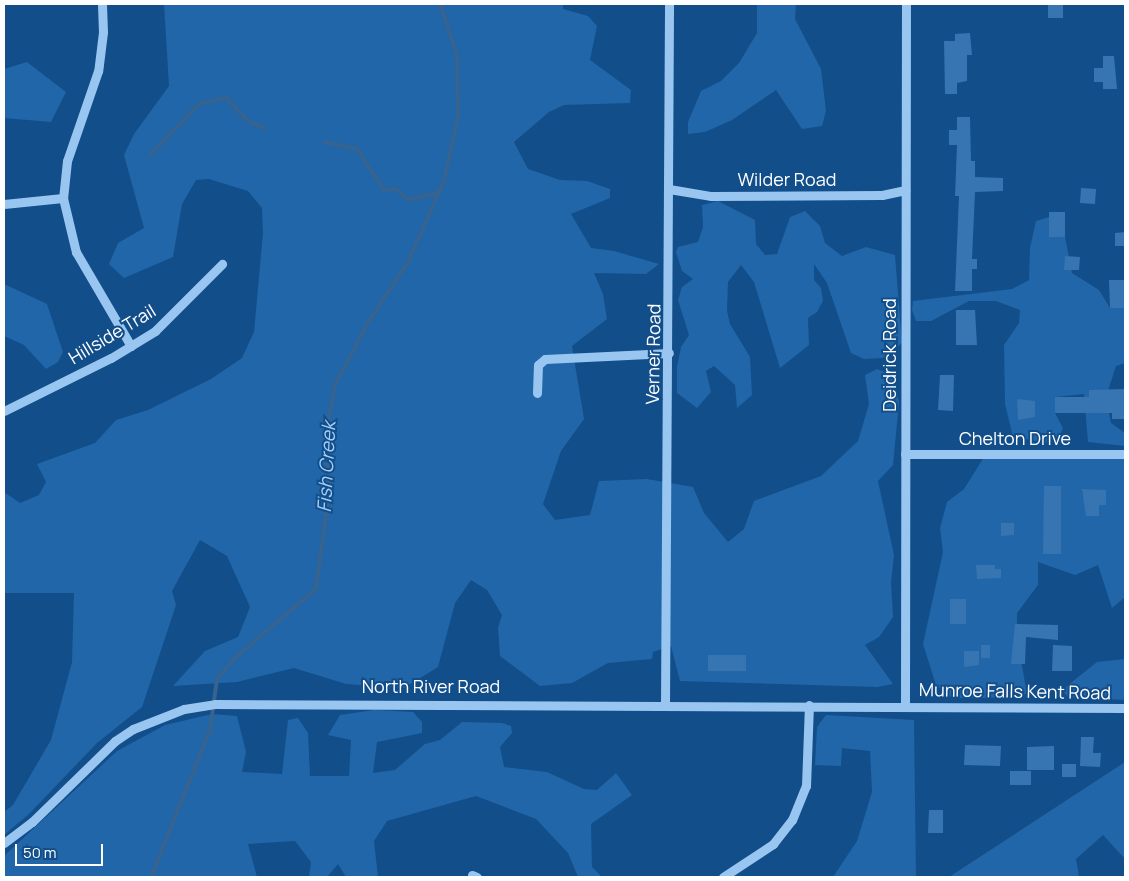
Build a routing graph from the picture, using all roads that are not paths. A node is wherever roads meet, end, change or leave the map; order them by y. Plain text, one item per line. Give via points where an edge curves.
1 (102, 4) edge
2 (669, 4) edge
3 (906, 4) edge
4 (669, 188) junction
5 (905, 190) junction
6 (63, 198) junction
7 (4, 204) edge
8 (222, 264) dead end
9 (130, 346) junction
10 (669, 354) junction
11 (537, 393) dead end
12 (4, 411) edge
13 (905, 454) junction
14 (1125, 454) edge
15 (665, 705) junction
16 (809, 706) junction
17 (905, 706) junction
18 (1125, 708) edge
19 (4, 843) edge
20 (723, 877) edge

1 - 6 street via 103,32 98,71 67,161
2 - 4 street, Verner Road
3 - 5 street, Deidrick Road
4 - 5 street, Wilder Road via 711,196 882,196
4 - 10 street, Verner Road
5 - 13 street, Deidrick Road
6 - 7 street
6 - 9 street via 76,252
8 - 9 street, Hillside Trail via 178,312 155,332
9 - 12 street, Hillside Trail
10 - 11 street via 545,359 538,364
10 - 15 street, Verner Road
13 - 14 street, Chelton Drive
13 - 17 street, Deidrick Road
15 - 16 street, North River Road
15 - 19 street, North River Road via 240,702 184,709 133,729 115,741 32,822
16 - 17 street, North River Road
16 - 20 street via 806,786 792,820 773,844
17 - 18 street, Munroe Falls Kent Road

